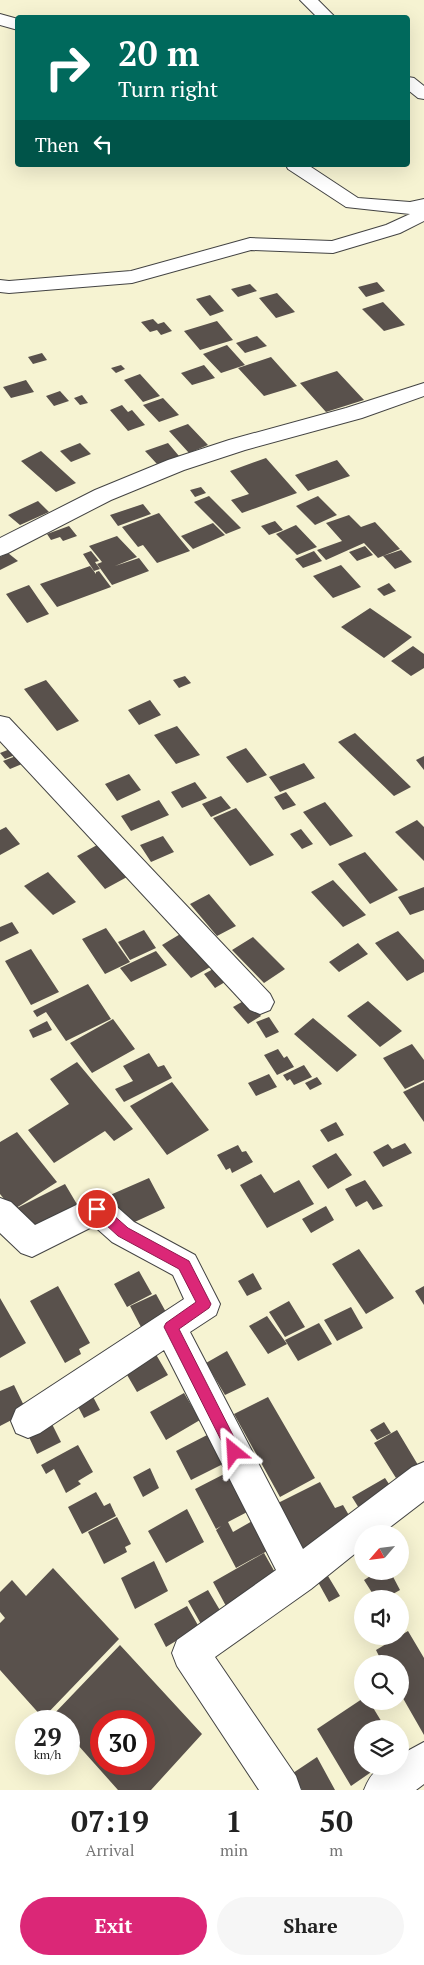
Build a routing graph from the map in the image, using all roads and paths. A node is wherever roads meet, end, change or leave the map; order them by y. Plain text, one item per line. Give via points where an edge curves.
1 (308, 0) edge
2 (325, 15) edge
3 (0, 19) edge
4 (15, 25) edge
5 (410, 84) edge
6 (424, 94) edge
7 (298, 167) edge
8 (424, 205) edge
9 (424, 214) edge
10 (0, 286) edge
11 (424, 389) edge
12 (0, 548) edge
13 (0, 725) edge
14 (260, 1002) dead end
15 (0, 1212) edge
16 (170, 1327) junction
17 (28, 1421) dead end
18 (424, 1479) edge
19 (298, 1576) junction
20 (424, 1761) edge
21 (282, 1790) edge
22 (383, 1790) edge

1 - 2 street
3 - 4 street
5 - 6 street
7 - 8 street via 353,203 410,208
9 - 10 street via 393,229 333,247 250,244 132,277
11 - 12 street via 176,465 104,495
13 - 14 street
15 - 16 street via 32,1243 97,1209 123,1232 184,1265 204,1304
16 - 17 street
16 - 19 street
18 - 19 street
19 - 21 street via 190,1653
20 - 22 street

